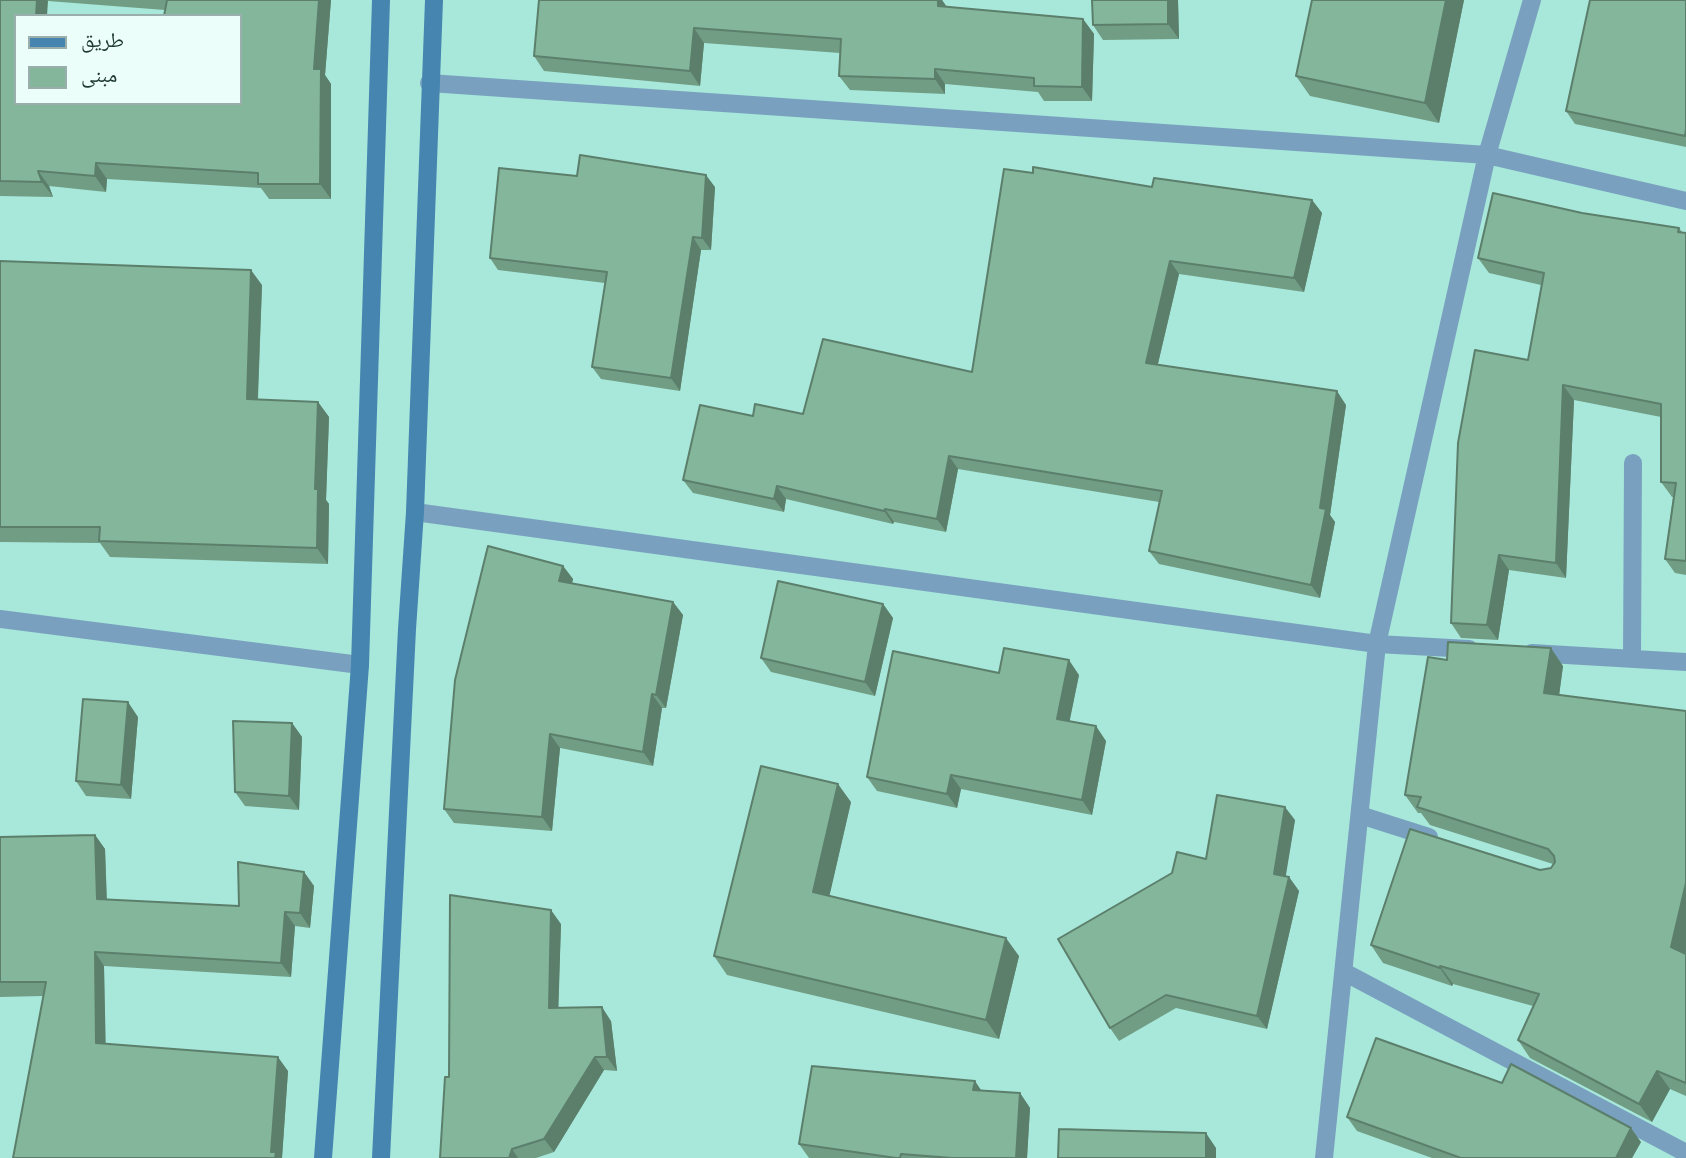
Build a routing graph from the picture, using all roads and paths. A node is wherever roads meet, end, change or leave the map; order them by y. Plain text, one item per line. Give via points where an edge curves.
1 (381, 0) edge
2 (434, 0) edge
3 (1532, 0) edge
4 (429, 83) junction
5 (1487, 155) junction
6 (1686, 201) edge
7 (1633, 463) dead end
8 (415, 512) junction
9 (0, 619) edge
10 (1377, 643) junction
11 (1484, 650) edge
12 (1511, 652) edge
13 (1632, 659) junction
14 (1686, 662) edge
15 (360, 665) junction
16 (1360, 815) junction
17 (1452, 844) edge
18 (1344, 972) junction
19 (1686, 1153) edge
20 (323, 1158) edge
21 (381, 1158) edge
22 (1324, 1158) edge

1 - 15 street
2 - 4 street
3 - 5 street
4 - 5 street
4 - 8 street
5 - 6 street
5 - 10 street
7 - 13 street
8 - 10 street
8 - 21 street
9 - 15 street
10 - 11 street
10 - 16 street
12 - 13 street
13 - 14 street
15 - 20 street
16 - 17 street
16 - 18 street
18 - 19 street
18 - 22 street

